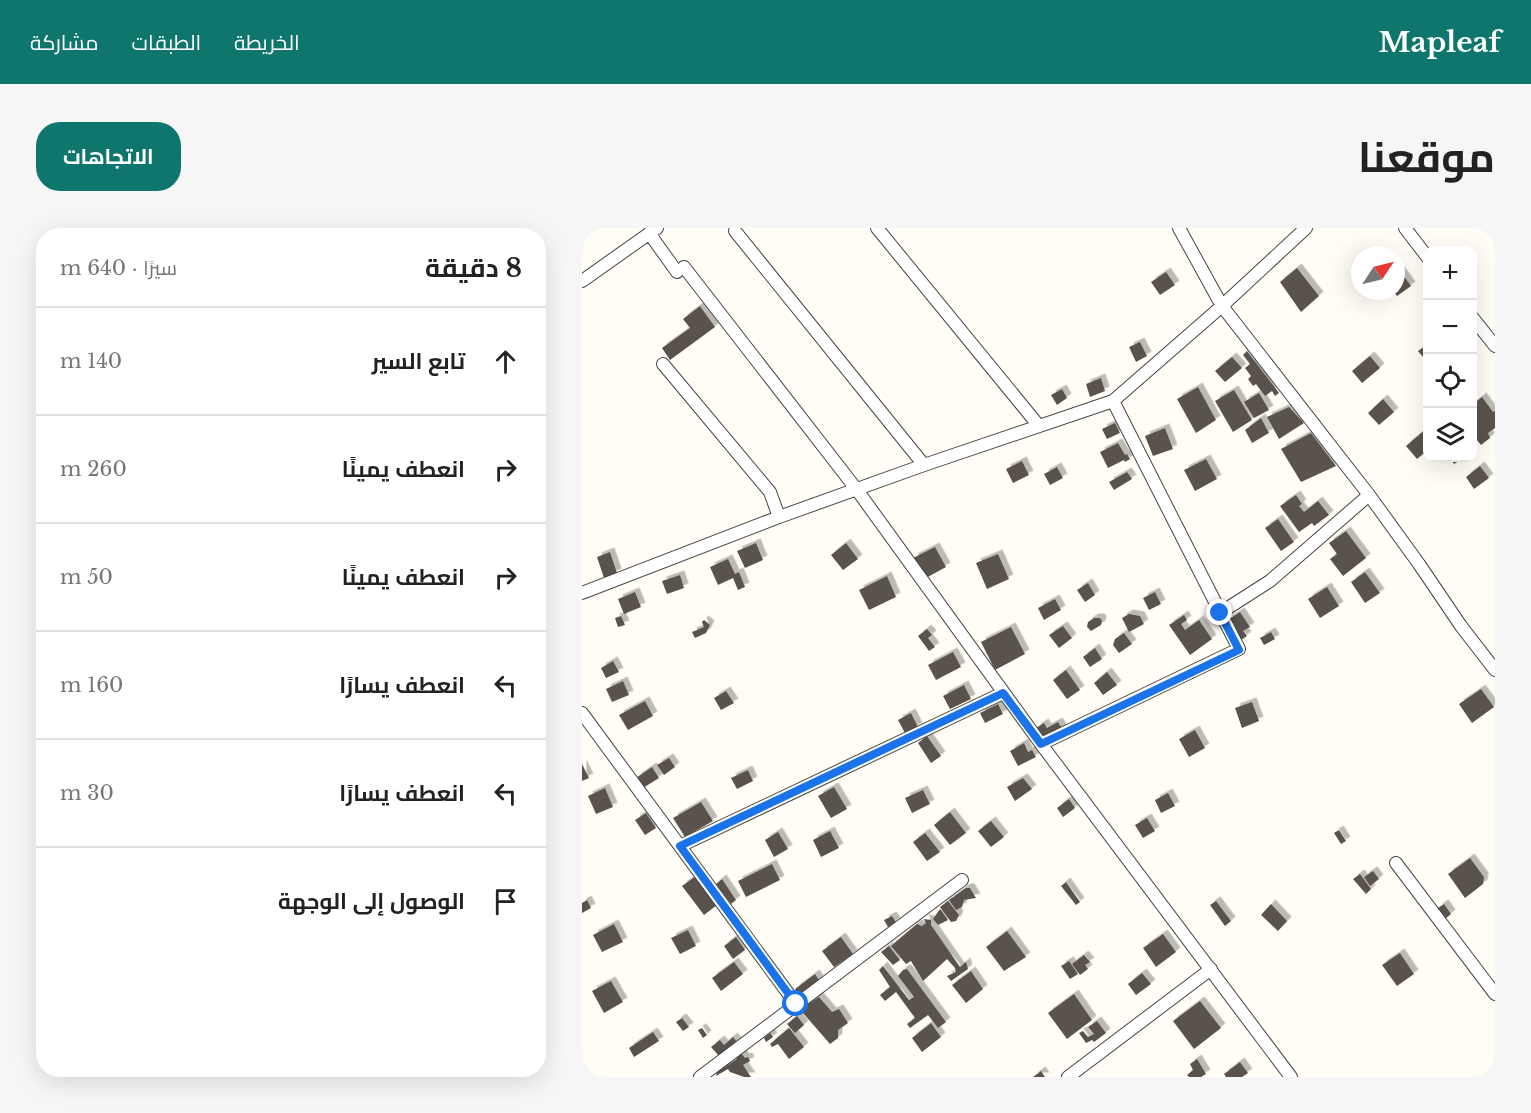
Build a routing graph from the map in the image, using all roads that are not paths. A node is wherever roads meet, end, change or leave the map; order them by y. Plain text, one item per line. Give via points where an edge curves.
1 (877, 228) edge
2 (1179, 228) edge
3 (1306, 228) edge
4 (1405, 228) edge
5 (653, 231) edge
6 (730, 231) edge
7 (1423, 251) edge
8 (582, 281) edge
9 (1222, 306) junction
10 (1477, 322) edge
11 (1495, 346) edge
12 (663, 364) dead end
13 (1113, 401) junction
14 (1039, 426) junction
15 (924, 465) junction
16 (857, 490) junction
17 (1369, 495) junction
18 (779, 517) junction
19 (582, 593) edge
20 (1220, 613) junction
21 (1495, 670) edge
22 (1003, 693) junction
23 (582, 713) edge
24 (1041, 744) junction
25 (680, 846) junction
26 (1396, 863) dead end
27 (962, 880) dead end
28 (1210, 969) junction
29 (1495, 994) edge
30 (796, 1004) junction
31 (700, 1077) edge
32 (1068, 1077) edge
33 (1291, 1077) edge

1 - 14 street
2 - 9 street
3 - 9 street
4 - 7 street
5 - 8 street
5 - 16 street
6 - 15 street
9 - 13 street
9 - 17 street
10 - 11 street
12 - 18 street via 770,492
13 - 14 street
13 - 20 street
14 - 15 street
15 - 16 street
16 - 18 street
16 - 22 street
17 - 20 street via 1270,581
17 - 21 street
18 - 19 street
20 - 24 street via 1239,650
22 - 24 street
22 - 25 street
23 - 25 street
24 - 28 street
25 - 30 street
26 - 29 street
27 - 30 street
28 - 32 street
28 - 33 street
30 - 31 street

